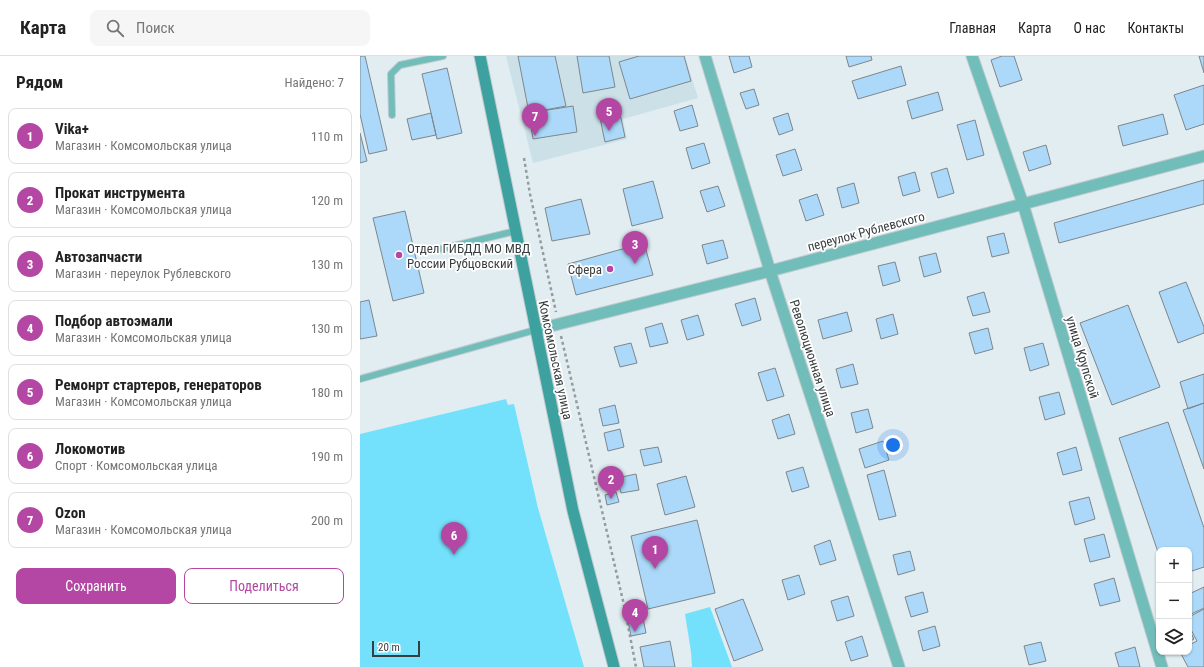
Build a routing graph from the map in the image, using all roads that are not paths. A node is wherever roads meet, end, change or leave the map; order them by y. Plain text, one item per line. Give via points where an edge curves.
1 (442, 56) edge
2 (480, 56) edge
3 (704, 56) edge
4 (972, 56) edge
5 (392, 115) dead end
6 (1204, 156) edge
7 (1023, 204) junction
8 (516, 231) junction
9 (437, 250) dead end
10 (770, 271) junction
11 (535, 330) junction
12 (360, 378) edge
13 (614, 667) edge
14 (899, 667) edge
15 (1162, 667) edge

1 - 5 lane via 400,65 391,74
2 - 8 main road, Комсомольская улица
3 - 10 street, Революционная улица
4 - 7 street, улица Крупской
6 - 7 street, переулок Рублевского
7 - 10 street, переулок Рублевского
7 - 15 street, улица Крупской
8 - 9 lane
8 - 11 main road, Комсомольская улица
10 - 11 street, переулок Рублевского
10 - 14 street, Революционная улица
11 - 12 lane
11 - 13 main road, Комсомольская улица via 572,511

